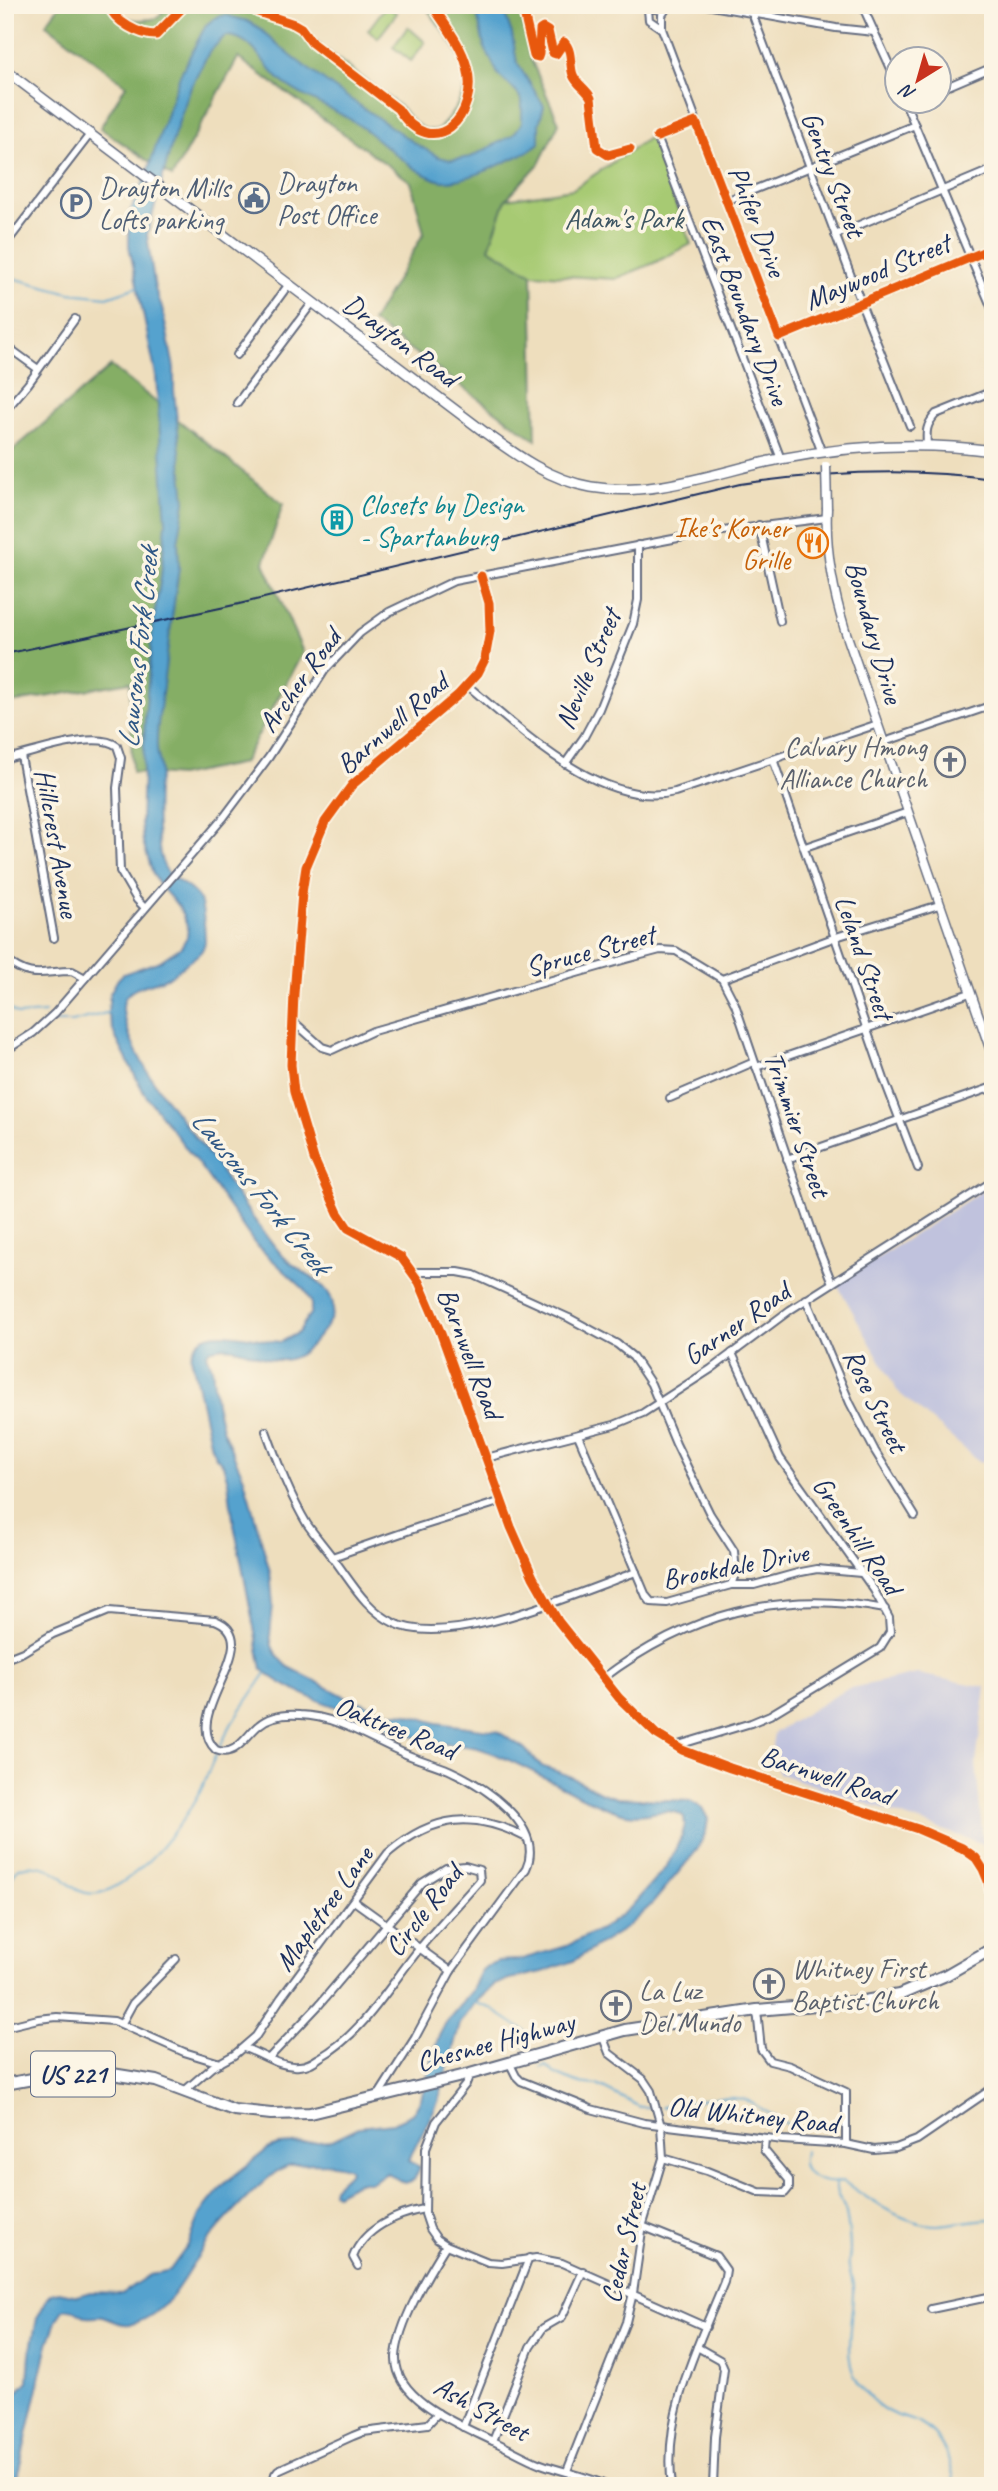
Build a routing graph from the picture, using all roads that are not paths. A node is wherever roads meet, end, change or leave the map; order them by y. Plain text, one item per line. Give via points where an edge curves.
1 (669, 5) edge
2 (706, 5) edge
3 (862, 5) edge
4 (663, 11) junction
5 (752, 13) junction
6 (662, 29) junction
7 (874, 32) junction
8 (883, 52) edge
9 (993, 67) edge
10 (5, 70) edge
11 (953, 84) edge
12 (912, 116) edge
13 (695, 122) junction
14 (915, 125) junction
15 (91, 133) junction
16 (809, 168) junction
17 (993, 169) edge
18 (943, 190) junction
19 (726, 201) junction
20 (835, 235) junction
21 (5, 245) edge
22 (993, 248) edge
23 (970, 257) junction
24 (289, 284) junction
25 (313, 302) junction
26 (861, 302) junction
27 (993, 311) edge
28 (75, 319) dead end
29 (779, 337) junction
30 (5, 345) edge
31 (237, 355) dead end
32 (38, 369) junction
33 (993, 391) edge
34 (237, 403) dead end
35 (5, 411) edge
36 (910, 426) dead end
37 (927, 445) junction
38 (993, 451) edge
39 (822, 453) junction
40 (781, 459) junction
41 (827, 519) junction
42 (760, 525) junction
43 (638, 545) junction
44 (481, 576) junction
45 (780, 621) dead end
46 (468, 686) junction
47 (993, 705) edge
48 (878, 724) junction
49 (884, 742) junction
50 (21, 756) junction
51 (5, 759) edge
52 (774, 759) junction
53 (565, 764) junction
54 (908, 812) junction
55 (805, 847) junction
56 (939, 905) junction
57 (145, 908) junction
58 (836, 937) junction
59 (54, 938) dead end
60 (5, 959) edge
61 (85, 978) junction
62 (722, 979) junction
63 (970, 993) junction
64 (293, 1021) junction
65 (867, 1029) junction
66 (5, 1051) edge
67 (993, 1057) edge
68 (755, 1064) junction
69 (993, 1087) edge
70 (670, 1098) dead end
71 (899, 1120) junction
72 (787, 1158) junction
73 (918, 1168) dead end
74 (993, 1181) edge
75 (413, 1272) junction
76 (832, 1283) junction
77 (806, 1299) junction
78 (732, 1353) junction
79 (659, 1403) junction
80 (266, 1431) dead end
81 (578, 1435) junction
82 (486, 1458) junction
83 (502, 1502) junction
84 (915, 1516) dead end
85 (332, 1557) junction
86 (636, 1572) junction
87 (861, 1573) junction
88 (731, 1585) junction
89 (548, 1603) junction
90 (885, 1609) junction
91 (5, 1659) edge
92 (602, 1679) junction
93 (674, 1746) junction
94 (528, 1839) junction
95 (354, 1901) junction
96 (993, 1906) edge
97 (386, 1924) junction
98 (993, 1948) edge
99 (419, 1949) junction
100 (176, 1959) dead end
101 (451, 1971) junction
102 (757, 2010) junction
103 (122, 2023) junction
104 (5, 2027) edge
105 (602, 2035) junction
106 (244, 2048) junction
107 (270, 2058) junction
108 (509, 2062) junction
109 (220, 2063) junction
110 (470, 2074) junction
111 (5, 2084) edge
112 (993, 2088) edge
113 (183, 2092) junction
114 (383, 2095) junction
115 (662, 2126) junction
116 (765, 2138) junction
117 (846, 2144) junction
118 (663, 2158) junction
119 (424, 2209) junction
120 (642, 2227) junction
121 (446, 2245) junction
122 (529, 2258) junction
123 (358, 2266) dead end
124 (583, 2271) junction
125 (633, 2294) junction
126 (992, 2298) edge
127 (931, 2309) dead end
128 (706, 2327) junction
129 (698, 2347) junction
130 (438, 2413) junction
131 (463, 2427) junction
132 (493, 2441) junction
133 (567, 2471) junction
134 (272, 2486) edge
135 (608, 2486) edge
136 (672, 2486) edge
137 (713, 2486) edge

1 - 4 street
2 - 5 street
3 - 7 street
4 - 6 street, Phifer Drive
4 - 6 street via 648,10 649,20
5 - 7 street
5 - 16 street, Gentry Street
6 - 13 street, Phifer Drive
7 - 8 street
9 - 11 street
10 - 15 main road, Drayton Road
12 - 14 street
13 - 19 street, Phifer Drive
13 - 40 street, East Boundary Drive via 657,137
14 - 16 street
14 - 18 street
15 - 21 street
15 - 24 main road, Drayton Road
16 - 19 street
16 - 20 street, Gentry Street
17 - 18 street
18 - 20 street
18 - 23 street
19 - 29 street, Phifer Drive
20 - 26 street, Gentry Street
22 - 23 street, Maywood Street
23 - 26 street, Maywood Street
23 - 27 street
24 - 25 main road, Drayton Road
24 - 31 street
25 - 34 street
25 - 40 main road, Drayton Road via 520,458 580,484 647,488
26 - 29 street, Maywood Street
26 - 36 street, Gentry Street
28 - 32 street
29 - 39 street, Phifer Drive
30 - 32 street
32 - 35 street
33 - 37 street via 936,414 926,431
37 - 38 main road, Drayton Road
37 - 39 main road, Drayton Road
39 - 40 main road, Drayton Road
39 - 41 street, Boundary Drive, bridge
41 - 42 street, Archer Road
41 - 48 street, Boundary Drive via 840,613
42 - 43 street, Archer Road
42 - 45 street
43 - 44 street, Archer Road
43 - 53 street, Neville Street via 634,624 600,709
44 - 46 street, Barnwell Road via 489,603 490,631 485,659
44 - 57 street, Archer Road via 454,581 404,604 347,645 310,690 247,788
46 - 53 street
46 - 64 street, Barnwell Road via 363,775 318,836 302,893
47 - 49 street
48 - 49 street, Boundary Drive
48 - 52 street
49 - 54 street, Boundary Drive
50 - 51 street
50 - 57 street via 91,740 117,746 121,758 117,788 120,871
50 - 59 street, Hillcrest Avenue
52 - 53 street via 652,796 629,792
52 - 55 street, Leland Street
54 - 55 street
54 - 56 street, Boundary Drive
55 - 58 street, Leland Street
56 - 58 street
56 - 63 street, Boundary Drive
57 - 61 street, Archer Road
58 - 62 street
58 - 65 street, Leland Street
60 - 61 street via 30,974 72,971
61 - 66 street, Archer Road via 44,1024
62 - 64 street, Spruce Street via 681,953 665,949 373,1031 331,1050
62 - 68 street, Trimmier Street
63 - 65 street
63 - 67 street, Boundary Drive
64 - 75 street, Barnwell Road via 294,1092 314,1159 338,1213 353,1232 393,1252
65 - 68 street
65 - 71 street, Leland Street
68 - 70 street
68 - 72 street, Trimmier Street
69 - 71 street
71 - 72 street
71 - 73 street, Leland Street
72 - 76 street, Trimmier Street
74 - 76 street, Garner Road
75 - 79 street via 474,1275 608,1338 640,1366
75 - 82 street, Barnwell Road via 433,1311
76 - 77 street, Garner Road
77 - 78 street, Garner Road
77 - 84 street, Rose Street via 850,1403
78 - 79 street, Garner Road
78 - 87 street, Greenhill Road via 780,1458
79 - 81 street, Garner Road via 614,1426
79 - 88 street via 710,1514 734,1551 736,1572
80 - 85 street via 297,1506
81 - 82 street, Garner Road
81 - 86 street
82 - 83 street, Barnwell Road
83 - 85 street
83 - 89 street, Barnwell Road
85 - 89 street via 374,1610 414,1631 469,1627
86 - 88 street, Brookdale Drive via 646,1596 656,1604
86 - 89 street
87 - 88 street, Brookdale Drive via 817,1569 754,1585
87 - 90 street, Greenhill Road
89 - 92 street, Barnwell Road
90 - 92 street via 815,1602 733,1612 656,1642
90 - 93 street, Greenhill Road via 890,1622 888,1639 869,1656 770,1715
91 - 94 street, Oaktree Road via 109,1611 215,1619 229,1629 234,1642 209,1711 208,1739 216,1750 234,1748 269,1718 301,1714 329,1720 467,1779 511,1812
92 - 93 street, Barnwell Road
93 - 96 street, Barnwell Road via 955,1844 979,1863
94 - 95 street, Mapletree Lane via 479,1820 437,1824 388,1853
94 - 101 street via 526,1869
95 - 97 street
95 - 106 street, Mapletree Lane
97 - 99 street
97 - 99 street, Circle Road via 437,1872 456,1867 479,1870 480,1880
97 - 107 street, Circle Road
98 - 102 main road, Chesnee Highway / US 221 via 899,1995
99 - 101 street
99 - 107 street, Circle Road via 354,2033 337,2048 299,2066
100 - 103 street via 133,2003
101 - 114 street
102 - 105 main road, Chesnee Highway / US 221
102 - 117 street via 761,2049 770,2061 846,2092
103 - 104 street via 57,2017
103 - 109 street
105 - 108 main road, Chesnee Highway / US 221
105 - 115 street, Cedar Street via 612,2057 647,2085
106 - 107 street, Circle Road
106 - 109 street, Mapletree Lane
108 - 110 main road, Chesnee Highway / US 221
108 - 115 street, Old Whitney Road via 527,2084 608,2115
109 - 113 street, Mapletree Lane
110 - 114 main road, Chesnee Highway / US 221
110 - 119 street via 428,2139
111 - 113 main road, Chesnee Highway / US 221 via 106,2073
112 - 117 street, Old Whitney Road via 907,2144 874,2150
113 - 114 main road, Chesnee Highway / US 221 via 234,2110 288,2115 326,2111
115 - 116 street, Old Whitney Road
115 - 118 street, Cedar Street
116 - 117 street, Old Whitney Road
116 - 118 street via 764,2150 789,2180 785,2193 759,2192
118 - 120 street, Cedar Street
119 - 121 street via 430,2229
119 - 123 street via 402,2213 377,2228 357,2247 354,2257
120 - 125 street, Cedar Street
120 - 128 street via 716,2256 726,2270
121 - 122 street via 488,2262
121 - 130 street, Ash Street via 416,2297 396,2358 404,2384
122 - 124 street via 549,2259
122 - 131 street
124 - 125 street
124 - 132 street via 562,2317 544,2328 530,2347
125 - 128 street
125 - 133 street, Cedar Street
126 - 127 street
128 - 129 street
129 - 136 street via 675,2419
129 - 137 street via 720,2360 724,2369
130 - 131 street, Ash Street
130 - 134 street via 428,2424 363,2432 278,2470
131 - 132 street, Ash Street
132 - 133 street, Ash Street
133 - 135 street, Ash Street

